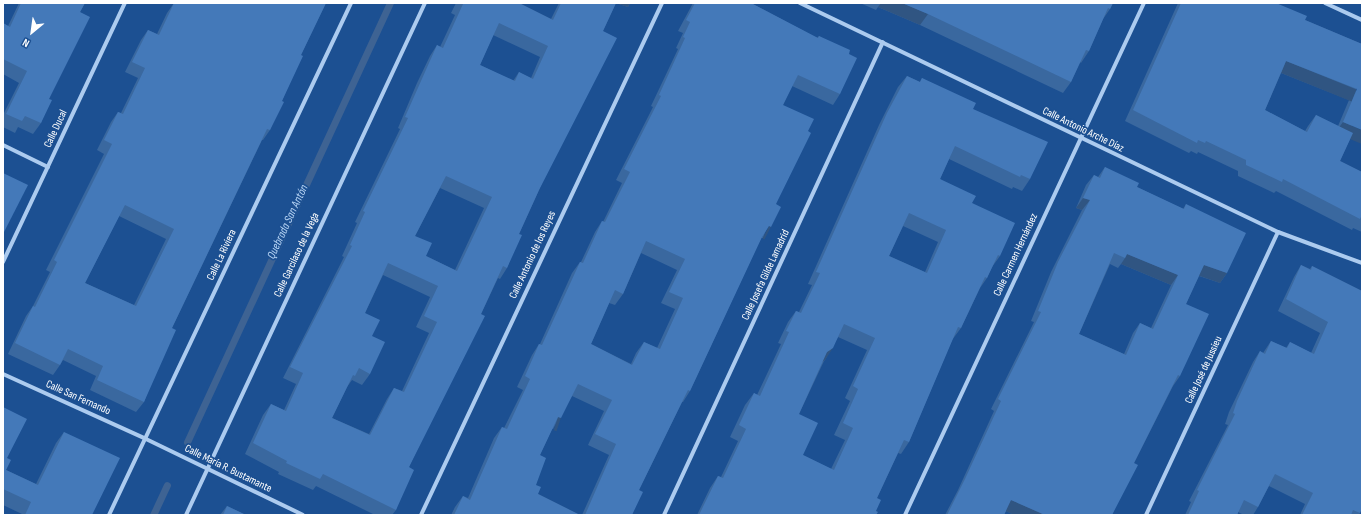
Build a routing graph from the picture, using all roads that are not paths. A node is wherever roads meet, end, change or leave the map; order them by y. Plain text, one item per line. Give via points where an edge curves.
1 (125, 3) edge
2 (351, 3) edge
3 (425, 3) edge
4 (662, 3) edge
5 (800, 3) edge
6 (1144, 3) edge
7 (1325, 3) edge
8 (1362, 20) edge
9 (884, 42) junction
10 (1080, 139) junction
11 (3, 145) edge
12 (48, 167) junction
13 (1278, 232) junction
14 (3, 262) edge
15 (1362, 263) edge
16 (3, 374) edge
17 (146, 439) junction
18 (207, 470) junction
19 (109, 515) edge
20 (186, 515) edge
21 (303, 515) edge
22 (421, 515) edge
23 (664, 515) edge
24 (905, 515) edge
25 (1146, 515) edge

1 - 12 street, Calle Ducal
2 - 17 street, Calle La Riviera
3 - 18 street, Calle Garcilaso de la Vega
4 - 22 street, Calle Antonio de los Reyes
5 - 9 street, Calle Antonio Arche Díaz
6 - 10 street, Calle Carmen Hernández
7 - 8 street
9 - 10 street, Calle Antonio Arche Díaz
9 - 23 street, Calle Josefa Gilde Lamadrid
10 - 13 street, Calle Antonio Arche Díaz
10 - 24 street, Calle Carmen Hernández
11 - 12 street
12 - 14 street, Calle Ducal
13 - 15 street, Calle Antonio Arche Díaz
13 - 25 street, Calle José de Jussieu
16 - 17 street, Calle San Fernando
17 - 18 street, Calle María R. Bustamante
17 - 19 street, Calle La Riviera
18 - 20 street, Calle Garcilaso de la Vega
18 - 21 street, Calle María R. Bustamante

